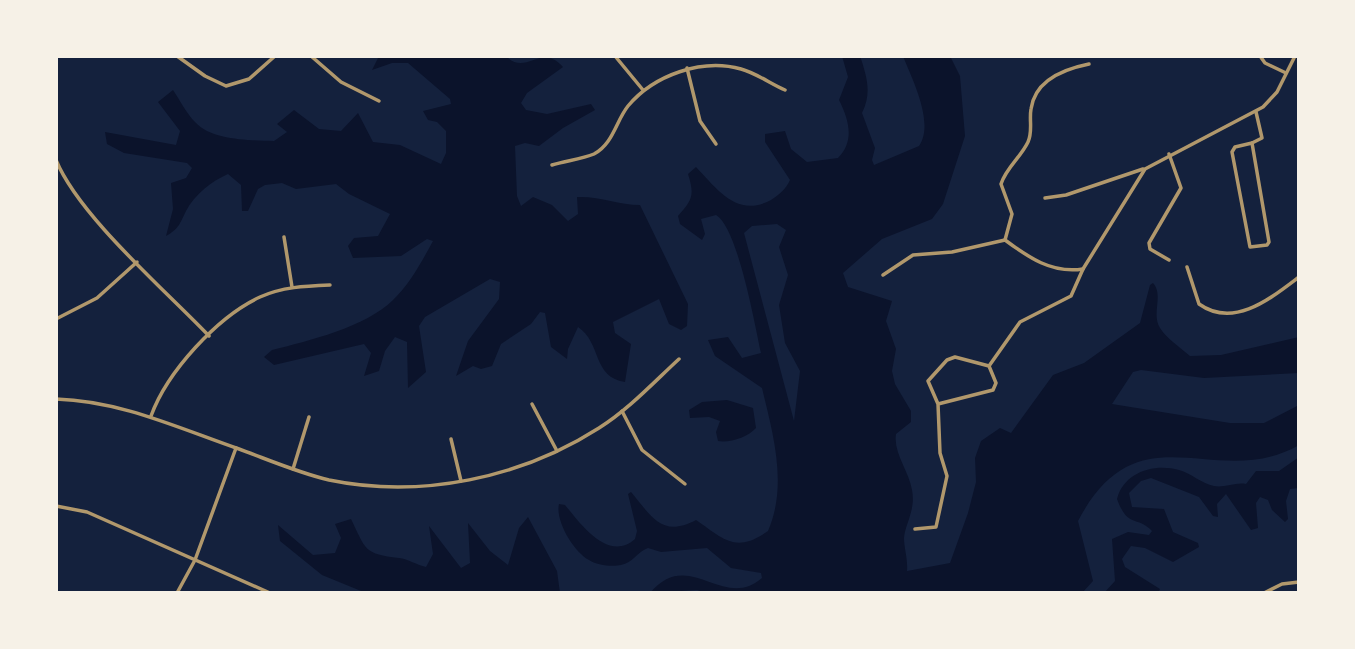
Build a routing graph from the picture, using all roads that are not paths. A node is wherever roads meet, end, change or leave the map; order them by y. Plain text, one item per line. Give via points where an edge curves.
1 (177, 56) edge
2 (275, 56) edge
3 (311, 56) edge
4 (615, 56) edge
5 (1260, 56) edge
6 (1295, 56) edge
7 (1089, 64) dead end
8 (687, 68) junction
9 (1286, 73) junction
10 (643, 90) junction
11 (785, 90) dead end
12 (379, 102) dead end
13 (1256, 112) junction
14 (1252, 143) junction
15 (716, 144) dead end
16 (1169, 154) junction
17 (56, 160) edge
18 (552, 164) dead end
19 (1145, 169) junction
20 (1045, 198) dead end
21 (284, 237) dead end
22 (1005, 240) junction
23 (1170, 260) dead end
24 (137, 262) junction
25 (1187, 267) dead end
26 (1083, 269) junction
27 (883, 275) dead end
28 (1299, 277) edge
29 (330, 285) dead end
30 (292, 287) junction
31 (56, 319) edge
32 (209, 337) junction
33 (679, 359) dead end
34 (989, 366) junction
35 (56, 399) edge
36 (531, 404) dead end
37 (938, 404) junction
38 (622, 411) junction
39 (151, 416) junction
40 (309, 417) dead end
41 (451, 439) dead end
42 (236, 448) junction
43 (557, 451) junction
44 (293, 469) junction
45 (461, 481) junction
46 (685, 484) dead end
47 (56, 506) edge
48 (915, 529) dead end
49 (195, 560) junction
50 (1299, 582) edge
51 (177, 593) edge
52 (270, 593) edge
53 (1264, 593) edge

1 - 2 street via 226,86 249,79
3 - 12 street via 341,82
4 - 10 street
5 - 9 street
6 - 9 street
7 - 22 street via 1055,75 1031,105 1028,143 1001,184 1012,214
8 - 10 street
8 - 11 street via 742,69
8 - 15 street via 700,121
9 - 13 street via 1270,101
10 - 18 street via 627,107 609,141 595,153
13 - 14 street via 1262,138
13 - 16 street
14 - 14 street via 1232,152 1248,244 1259,247 1269,242
16 - 19 street
16 - 23 street via 1181,188 1149,243 1150,249
17 - 24 street via 74,192
19 - 20 street
19 - 26 street
21 - 30 street
22 - 26 street via 1051,268
22 - 27 street via 913,255
24 - 31 street via 97,298
24 - 32 street
25 - 28 street via 1199,304 1220,313 1253,308
26 - 34 street via 1071,296 1020,322
29 - 30 street
30 - 32 street via 250,302
32 - 39 street via 167,382
33 - 38 street
34 - 37 street via 996,383 993,390
34 - 37 street via 960,357 947,360 929,381
35 - 39 street via 108,404
36 - 43 street
37 - 48 street via 940,453 947,482 936,527
38 - 43 street
38 - 46 street via 642,450
39 - 42 street
40 - 44 street
41 - 45 street
42 - 44 street
42 - 49 street
43 - 45 street via 508,471
44 - 45 street via 379,485
47 - 49 street via 87,512
49 - 51 street
49 - 52 street
50 - 53 street

